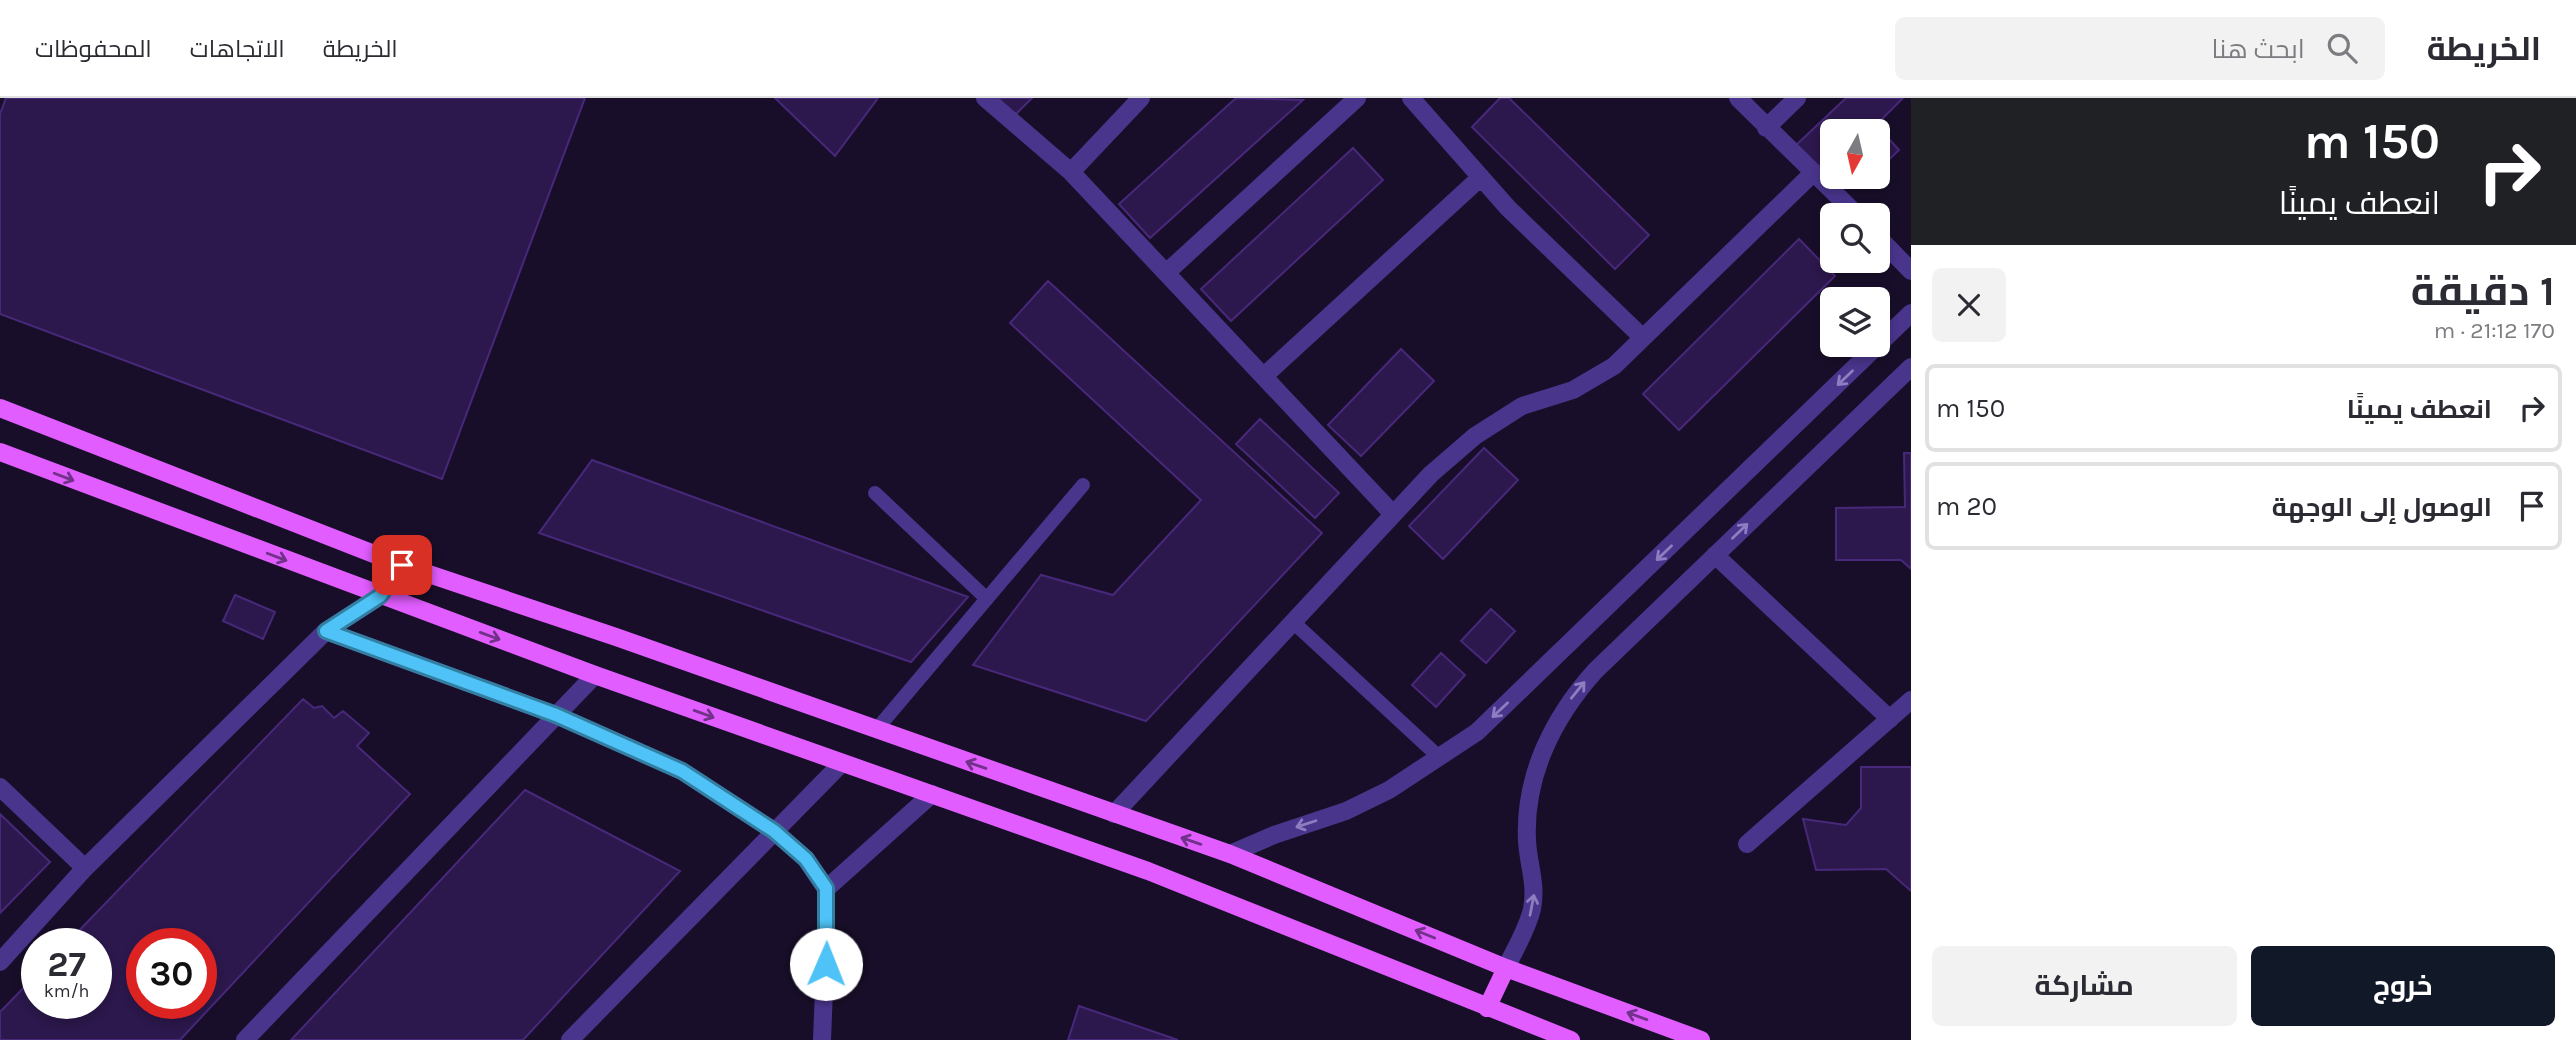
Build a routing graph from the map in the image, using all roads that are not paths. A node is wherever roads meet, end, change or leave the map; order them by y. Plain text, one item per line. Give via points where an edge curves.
1 (985, 98) edge
2 (1141, 98) edge
3 (1357, 98) edge
4 (1411, 98) edge
5 (1738, 98) edge
6 (1797, 98) edge
7 (1766, 128) junction
8 (1071, 172) junction
9 (1814, 172) junction
10 (1481, 177) junction
11 (1845, 203) edge
12 (1890, 249) edge
13 (1911, 271) edge
14 (1166, 273) junction
15 (1911, 313) edge
16 (1642, 337) junction
17 (1911, 367) edge
18 (1264, 376) junction
19 (0, 408) edge
20 (0, 452) edge
21 (1083, 485) dead end
22 (875, 493) dead end
23 (1392, 513) junction
24 (1715, 555) junction
25 (402, 565) junction
26 (380, 596) junction
27 (987, 599) junction
28 (1293, 621) junction
29 (326, 631) junction
30 (595, 675) junction
31 (1911, 700) edge
32 (556, 715) junction
33 (1890, 719) junction
34 (876, 730) junction
35 (1438, 757) junction
36 (842, 763) junction
37 (0, 787) edge
38 (932, 794) junction
39 (1114, 814) junction
40 (774, 831) junction
41 (1747, 844) dead end
42 (1230, 854) junction
43 (85, 868) junction
44 (826, 888) junction
45 (0, 962) edge
46 (1506, 968) junction
47 (1487, 1008) junction
48 (245, 1040) edge
49 (570, 1040) edge
50 (822, 1040) edge
51 (1571, 1040) edge
52 (1701, 1040) edge

1 - 8 street
2 - 8 street
3 - 14 street
4 - 10 street
5 - 7 street
6 - 7 street
7 - 9 street
8 - 14 street
9 - 11 street
9 - 16 street
10 - 16 street
10 - 18 street
12 - 13 street
14 - 18 street
15 -> 35 street via 1487,723
16 - 23 street via 1614,366 1573,390 1522,407 1475,436
24 -> 17 street
18 - 23 street
19 - 25 main road
20 -> 26 main road
21 - 27 lane
22 - 27 lane
23 - 28 street
24 - 33 street
46 -> 24 street via 1532,910 1528,810 1543,749 1557,721 1595,671
25 - 26 street
25 - 34 main road
26 - 29 street
26 -> 30 main road
27 - 34 lane
28 - 35 lane
28 - 39 street
29 - 32 street
29 - 43 street
30 - 32 street
30 -> 36 main road
31 - 33 street
32 - 40 street via 682,771
32 - 48 street
33 - 41 street
39 -> 34 main road
35 -> 42 street via 1389,790 1346,811
36 - 38 main road
36 - 40 street
37 - 43 street
38 - 44 street
38 - 47 main road via 1148,872
42 -> 39 main road
40 - 44 street via 806,859
40 - 49 street
46 -> 42 main road
43 - 45 street
44 - 50 street
46 - 47 main road
52 -> 46 main road
47 - 51 main road

